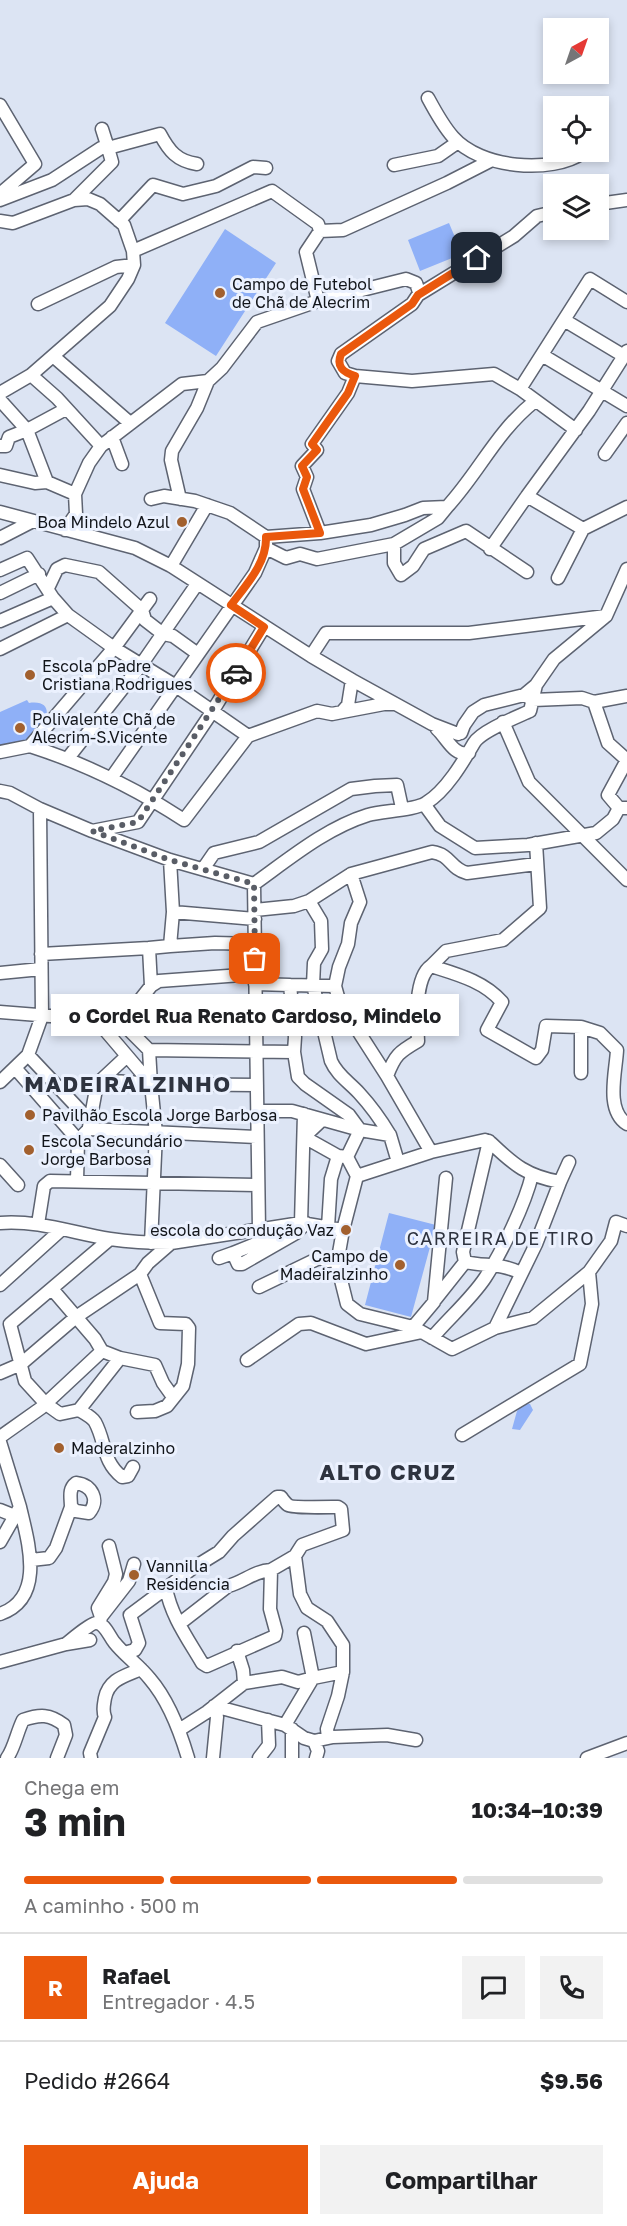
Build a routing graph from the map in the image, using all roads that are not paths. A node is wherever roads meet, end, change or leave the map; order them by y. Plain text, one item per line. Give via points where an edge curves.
1 (428, 98) dead end
2 (0, 105) edge
3 (102, 129) dead end
4 (458, 142) junction
5 (108, 148) junction
6 (492, 160) junction
7 (561, 162) edge
8 (197, 164) dead end
9 (394, 165) dead end
10 (266, 168) dead end
11 (0, 194) edge
12 (0, 200) edge
13 (75, 200) junction
14 (627, 200) edge
15 (609, 202) edge
16 (543, 215) edge
17 (0, 221) edge
18 (119, 221) junction
19 (320, 231) junction
20 (134, 251) junction
21 (134, 265) junction
22 (418, 295) junction
23 (318, 301) junction
24 (627, 302) edge
25 (38, 304) dead end
26 (564, 320) junction
27 (626, 353) edge
28 (53, 356) junction
29 (542, 356) junction
30 (32, 375) junction
31 (355, 376) junction
32 (208, 381) junction
33 (520, 389) junction
34 (602, 390) junction
35 (1, 393) edge
36 (535, 401) junction
37 (627, 406) edge
38 (66, 408) junction
39 (130, 423) junction
40 (627, 423) edge
41 (27, 430) junction
42 (576, 430) junction
43 (112, 437) junction
44 (0, 446) edge
45 (101, 446) junction
46 (605, 454) dead end
47 (122, 464) dead end
48 (0, 475) edge
49 (47, 482) junction
50 (75, 494) junction
51 (527, 496) junction
52 (151, 499) dead end
53 (180, 499) junction
54 (207, 505) junction
55 (447, 507) junction
56 (627, 507) edge
57 (0, 512) edge
58 (33, 521) junction
59 (65, 530) junction
60 (583, 530) junction
61 (320, 533) junction
62 (0, 538) edge
63 (266, 542) junction
64 (394, 544) junction
65 (490, 549) junction
66 (171, 566) junction
67 (627, 569) edge
68 (0, 570) edge
69 (527, 572) dead end
70 (39, 574) junction
71 (558, 578) dead end
72 (197, 584) junction
73 (0, 593) edge
74 (51, 593) junction
75 (150, 599) dead end
76 (231, 605) junction
77 (142, 610) junction
78 (68, 615) junction
79 (606, 616) junction
80 (0, 621) edge
81 (264, 627) junction
82 (163, 634) junction
83 (114, 648) junction
84 (0, 649) edge
85 (198, 654) junction
86 (311, 656) junction
87 (141, 665) junction
88 (352, 680) junction
89 (176, 686) junction
90 (627, 696) edge
91 (529, 698) junction
92 (594, 702) junction
93 (394, 704) junction
94 (212, 712) junction
95 (342, 712) junction
96 (503, 722) junction
97 (248, 736) junction
98 (457, 740) junction
99 (30, 746) junction
100 (472, 748) junction
101 (0, 752) edge
102 (68, 758) junction
103 (452, 776) junction
104 (112, 777) junction
105 (0, 791) edge
106 (153, 800) junction
107 (424, 804) junction
108 (40, 808) junction
109 (402, 808) junction
110 (623, 808) edge
111 (92, 831) junction
112 (583, 836) junction
113 (536, 843) junction
114 (170, 860) junction
115 (536, 864) junction
116 (203, 869) junction
117 (351, 874) junction
118 (627, 880) edge
119 (254, 884) junction
120 (309, 901) junction
121 (173, 912) junction
122 (255, 915) junction
123 (255, 944) junction
124 (170, 946) junction
125 (149, 948) junction
126 (41, 954) junction
127 (431, 966) junction
128 (41, 969) junction
129 (0, 973) edge
130 (255, 979) junction
131 (290, 985) junction
132 (313, 985) junction
133 (151, 986) junction
134 (335, 986) junction
135 (0, 1012) edge
136 (42, 1016) junction
137 (256, 1016) junction
138 (125, 1026) junction
139 (581, 1027) junction
140 (108, 1028) junction
141 (149, 1050) junction
142 (256, 1051) junction
143 (294, 1052) junction
144 (27, 1055) junction
145 (128, 1056) junction
146 (16, 1069) junction
147 (581, 1073) dead end
148 (387, 1076) junction
149 (103, 1080) junction
150 (0, 1082) edge
151 (151, 1084) junction
152 (257, 1085) junction
153 (257, 1111) junction
154 (304, 1114) junction
155 (322, 1120) junction
156 (627, 1124) edge
157 (90, 1125) junction
158 (360, 1130) junction
159 (156, 1133) junction
160 (390, 1135) junction
161 (257, 1137) junction
162 (303, 1137) junction
163 (78, 1140) junction
164 (489, 1142) junction
165 (430, 1152) junction
166 (343, 1157) junction
167 (398, 1162) junction
168 (569, 1162) dead end
169 (0, 1165) edge
170 (532, 1175) junction
171 (357, 1176) junction
172 (446, 1178) dead end
173 (77, 1181) junction
174 (560, 1182) junction
175 (154, 1184) junction
176 (18, 1185) dead end
177 (258, 1185) junction
178 (0, 1223) edge
179 (303, 1223) junction
180 (38, 1224) junction
181 (627, 1226) edge
182 (328, 1227) junction
183 (62, 1229) junction
184 (259, 1229) junction
185 (273, 1229) junction
186 (343, 1230) junction
187 (110, 1239) junction
188 (171, 1242) junction
189 (151, 1243) junction
190 (233, 1253) junction
191 (219, 1258) dead end
192 (338, 1260) junction
193 (465, 1262) junction
194 (493, 1264) junction
195 (590, 1272) junction
196 (521, 1273) junction
197 (140, 1274) junction
198 (0, 1285) edge
199 (259, 1287) dead end
200 (52, 1289) junction
201 (434, 1302) junction
202 (76, 1317) junction
203 (5, 1320) edge
204 (495, 1328) junction
205 (423, 1332) junction
206 (102, 1351) junction
207 (120, 1358) junction
208 (247, 1359) dead end
209 (21, 1364) junction
210 (0, 1373) edge
211 (173, 1396) junction
212 (46, 1404) junction
213 (80, 1410) junction
214 (137, 1412) dead end
215 (462, 1435) dead end
216 (0, 1437) edge
217 (0, 1442) edge
218 (133, 1467) dead end
219 (71, 1507) dead end
220 (0, 1510) edge
221 (17, 1512) junction
222 (0, 1542) edge
223 (109, 1546) dead end
224 (295, 1556) junction
225 (31, 1560) junction
226 (134, 1564) dead end
227 (271, 1570) junction
228 (166, 1588) junction
229 (0, 1614) edge
230 (179, 1624) junction
231 (97, 1630) junction
232 (304, 1633) dead end
233 (237, 1651) junction
234 (126, 1655) junction
235 (0, 1662) edge
236 (141, 1669) junction
237 (343, 1672) junction
238 (314, 1678) junction
239 (244, 1683) junction
240 (214, 1706) junction
241 (268, 1720) junction
242 (288, 1727) junction
243 (179, 1730) junction
244 (328, 1738) junction
245 (416, 1740) dead end
246 (314, 1741) junction
247 (627, 1743) edge
248 (7, 1758) edge
249 (57, 1758) edge
250 (91, 1758) edge
251 (188, 1758) edge
252 (213, 1758) edge
253 (259, 1758) edge
254 (292, 1758) edge
255 (316, 1758) edge
256 (587, 1758) edge

1 - 4 street
2 - 11 street via 34,164
3 - 5 street
4 - 6 street via 470,152
4 - 9 street via 438,156
5 - 8 street via 160,134 174,155
5 - 12 street via 101,148 52,180
5 - 13 street via 112,162
6 - 7 street via 534,166
6 - 19 street via 343,230
10 - 18 street via 253,167 216,186 183,194 153,184
13 - 17 street via 13,224
13 - 18 street via 88,199 100,204
14 - 15 street
16 - 22 street
18 - 20 street
19 - 20 street via 318,224 272,191
19 - 23 street via 306,252
20 - 21 street
21 - 25 street via 116,267
21 - 28 street via 110,306
22 - 23 street via 416,283 406,279
22 - 31 street via 412,304 341,354 340,366 345,373
23 - 32 street via 257,322
24 - 26 street via 590,279
26 - 27 street
26 - 29 street
27 - 34 street
28 - 30 street
28 - 39 street
29 - 33 street
29 - 34 street
30 - 35 street
30 - 38 street
31 - 33 street via 412,381 494,374
31 - 61 street via 348,393 312,444 317,450 302,466 307,477 303,489
32 - 39 street via 182,384
32 - 53 street via 172,450
33 - 36 street
34 - 37 street
34 - 42 street
35 - 41 street
36 - 42 street
36 - 55 street via 516,416
38 - 41 street
38 - 45 street
39 - 43 street
40 - 46 street
41 - 44 street via 9,437 6,446
41 - 49 street
42 - 51 street
43 - 45 street
43 - 47 street
45 - 50 street
48 - 49 street
49 - 50 street
50 - 59 street via 76,514
51 - 60 street
51 - 65 street
52 - 53 street
53 - 54 street
54 - 63 street via 230,513
54 - 66 street
55 - 61 street via 423,508 371,525
55 - 64 street via 438,518
56 - 60 street
57 - 58 street
58 - 59 street
58 - 62 street
59 - 66 street via 135,548
60 - 71 street
61 - 63 street
63 - 64 street via 286,558 300,554 317,559
63 - 76 street via 255,573
64 - 65 street via 394,563 400,575 413,566 424,549 459,533 466,531
65 - 69 street
66 - 72 street
67 - 79 street
68 - 70 street via 27,558
70 - 73 street
70 - 74 street
72 - 76 street
72 - 82 street
74 - 77 street via 57,569 65,565 99,573
74 - 78 street
74 - 80 street
75 - 77 street
76 - 81 street
76 - 85 street
77 - 82 street via 145,620
77 - 83 street
78 - 83 street
78 - 84 street
79 - 86 street via 469,633 326,633
79 - 91 street via 554,659
81 - 86 street
81 - 94 street
82 - 85 street via 173,636
82 - 87 street
83 - 87 street
83 - 99 street
85 - 89 street
86 - 88 street
87 - 89 street
87 - 102 street
88 - 93 street
88 - 95 street via 348,705
89 - 94 street
89 - 104 street
90 - 92 street
91 - 92 street via 582,698
91 - 96 street via 530,711
91 - 98 street via 484,705 473,712
92 - 110 street via 608,743 627,760 608,795
93 - 95 street
93 - 98 street
94 - 97 street
94 - 106 street
95 - 97 street via 317,711
96 - 100 street
96 - 112 street via 529,782
97 - 106 street via 184,820
98 - 100 street via 462,754
98 - 100 street via 471,736
98 - 103 street
99 - 101 street
99 - 102 street
100 - 103 street
102 - 104 street
103 - 107 street via 446,787
104 - 106 street
105 - 108 street
106 - 111 street via 138,822
107 - 109 street
107 - 113 street via 440,826 475,848
108 - 111 street
108 - 126 street
109 - 116 street via 397,785 351,789 259,842 214,853
109 - 119 street via 349,822
110 - 112 street via 596,833
111 - 114 street
112 - 113 street
112 - 118 street
113 - 115 street
114 - 116 street
114 - 121 street
115 - 117 street via 468,873 457,870 441,853 432,852
115 - 127 street via 540,908 503,940 446,951
116 - 119 street
117 - 120 street
117 - 134 street via 360,902
119 - 122 street
120 - 122 street
120 - 132 street via 320,918 322,939 322,949 314,963
121 - 122 street
121 - 124 street
122 - 123 street
123 - 124 street
123 - 130 street
124 - 125 street
125 - 126 street
125 - 133 street
126 - 128 street
127 - 139 street via 465,976 497,996 502,1002 487,1030 536,1058 542,1050 546,1026
127 - 148 street via 419,991 418,1041 398,1053
128 - 129 street
128 - 136 street
130 - 131 street
130 - 133 street via 159,981
130 - 137 street
131 - 132 street
131 - 143 street
132 - 134 street
132 - 160 street via 335,1070 358,1091
133 - 140 street via 136,1005
134 - 148 street via 342,1011
135 - 136 street
136 - 140 street via 88,1019
136 - 144 street
137 - 138 street
137 - 142 street
138 - 140 street
138 - 141 street
139 - 147 street
139 - 156 street via 600,1033 617,1050 613,1101 621,1121
140 - 145 street
141 - 142 street
141 - 151 street
142 - 143 street
142 - 152 street
143 - 158 street via 298,1077 349,1115
144 - 146 street
144 - 157 street
145 - 149 street
145 - 151 street
146 - 150 street
146 - 163 street
148 - 165 street
149 - 151 street
149 - 157 street via 95,1090
151 - 152 street
151 - 159 street
152 - 153 street
153 - 154 street
153 - 161 street
154 - 155 street
154 - 162 street
155 - 158 street
155 - 162 street
157 - 159 street
157 - 163 street
158 - 160 street
158 - 166 street
159 - 161 street
159 - 175 street
160 - 167 street
161 - 177 street
162 - 166 street
162 - 179 street
163 - 173 street
164 - 165 street
164 - 170 street
164 - 193 street via 463,1252
165 - 167 street
166 - 171 street
166 - 182 street via 331,1179
167 - 171 street
168 - 174 street
169 - 176 street
170 - 174 street
170 - 194 street
171 - 186 street
172 - 201 street
173 - 175 street
173 - 180 street via 46,1182
174 - 196 street
175 - 177 street
175 - 189 street
177 - 184 street
178 - 180 street
179 - 182 street
179 - 185 street
179 - 190 street via 296,1233 242,1264 238,1264
180 - 183 street
181 - 195 street via 616,1222 611,1241
182 - 186 street
183 - 187 street
183 - 198 street
184 - 185 street
184 - 188 street
185 - 190 street via 268,1239
186 - 192 street
187 - 189 street
187 - 200 street
188 - 189 street
188 - 197 street
190 - 191 street
192 - 199 street via 319,1258
192 - 205 street via 347,1304 353,1310
193 - 194 street
193 - 201 street
194 - 196 street
194 - 205 street via 485,1278
195 - 204 street via 533,1318
195 - 215 street via 592,1304 580,1364
196 - 204 street
197 - 202 street
197 - 211 street via 158,1320 164,1324 186,1324 189,1328 183,1386
200 - 202 street
200 - 203 street
201 - 205 street
202 - 206 street
202 - 209 street
203 - 209 street
204 - 205 street via 452,1349
205 - 208 street via 366,1344 311,1323 299,1324
206 - 207 street
206 - 212 street
207 - 211 street via 155,1365
207 - 213 street
209 - 210 street
209 - 212 street via 25,1381
211 - 214 street via 167,1406
212 - 213 street via 60,1414
212 - 216 street
213 - 218 street via 94,1420 112,1469 122,1477 128,1476
217 - 221 street
219 - 225 street via 49,1558
220 - 221 street
221 - 222 street
221 - 225 street
223 - 231 street via 116,1574 98,1608
224 - 227 street
224 - 228 street via 302,1545 344,1530 341,1509 292,1507 277,1497 219,1552
224 - 237 street via 300,1594 307,1608 327,1621 343,1645
225 - 229 street via 24,1596
226 - 231 street via 129,1581
227 - 230 street via 259,1571 228,1586
227 - 233 street via 270,1609 275,1636
228 - 230 street
228 - 234 street via 130,1615 139,1643
230 - 233 street via 207,1666
231 - 234 street
231 - 235 street via 66,1644
232 - 238 street
233 - 239 street
234 - 236 street
236 - 243 street via 162,1696
236 - 250 street via 111,1682 106,1690 102,1710 105,1717
237 - 238 street
237 - 244 street
238 - 239 street via 298,1682 282,1677
238 - 242 street
239 - 240 street
240 - 241 street
240 - 243 street
240 - 252 street via 217,1717
241 - 242 street
241 - 253 street via 269,1745
242 - 246 street
242 - 254 street
243 - 251 street
244 - 245 street via 387,1735
244 - 246 street
246 - 255 street
247 - 256 street
248 - 249 street via 23,1720 37,1715 53,1716 64,1725 66,1735

